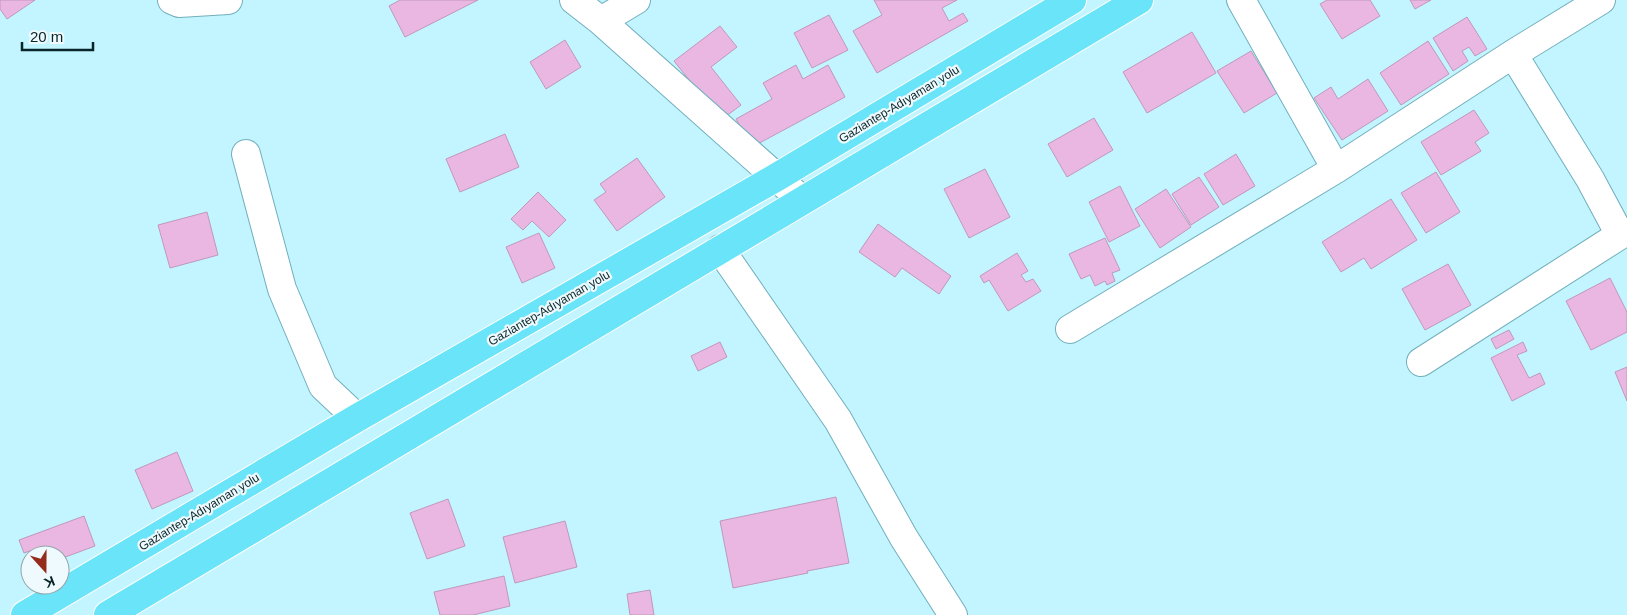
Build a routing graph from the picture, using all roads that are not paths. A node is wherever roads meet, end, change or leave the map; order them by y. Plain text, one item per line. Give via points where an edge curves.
1 (172, 0) edge
2 (228, 0) edge
3 (574, 0) edge
4 (636, 0) edge
5 (1072, 0) edge
6 (1139, 0) edge
7 (1240, 0) edge
8 (1601, 0) edge
9 (601, 21) junction
10 (1513, 54) junction
11 (246, 154) dead end
12 (1336, 169) junction
13 (777, 177) junction
14 (802, 200) junction
15 (1624, 242) edge
16 (720, 249) junction
17 (1070, 329) dead end
18 (1421, 362) dead end
19 (356, 418) junction
20 (25, 615) edge
21 (108, 615) edge
22 (953, 615) edge

1 - 2 street
3 - 9 street
4 - 9 street
5 - 13 highway, Gaziantep-Adıyaman yolu
6 - 14 highway
7 - 12 street
8 - 10 street
9 - 13 street
10 - 12 street
10 - 15 street via 1590,179
11 - 19 street via 286,298 323,386
12 - 17 street
13 - 14 street
13 - 19 highway, Gaziantep-Adıyaman yolu
14 - 16 highway
15 - 18 street
16 - 21 highway
16 - 22 street via 838,420 904,538
19 - 20 highway, Gaziantep-Adıyaman yolu

